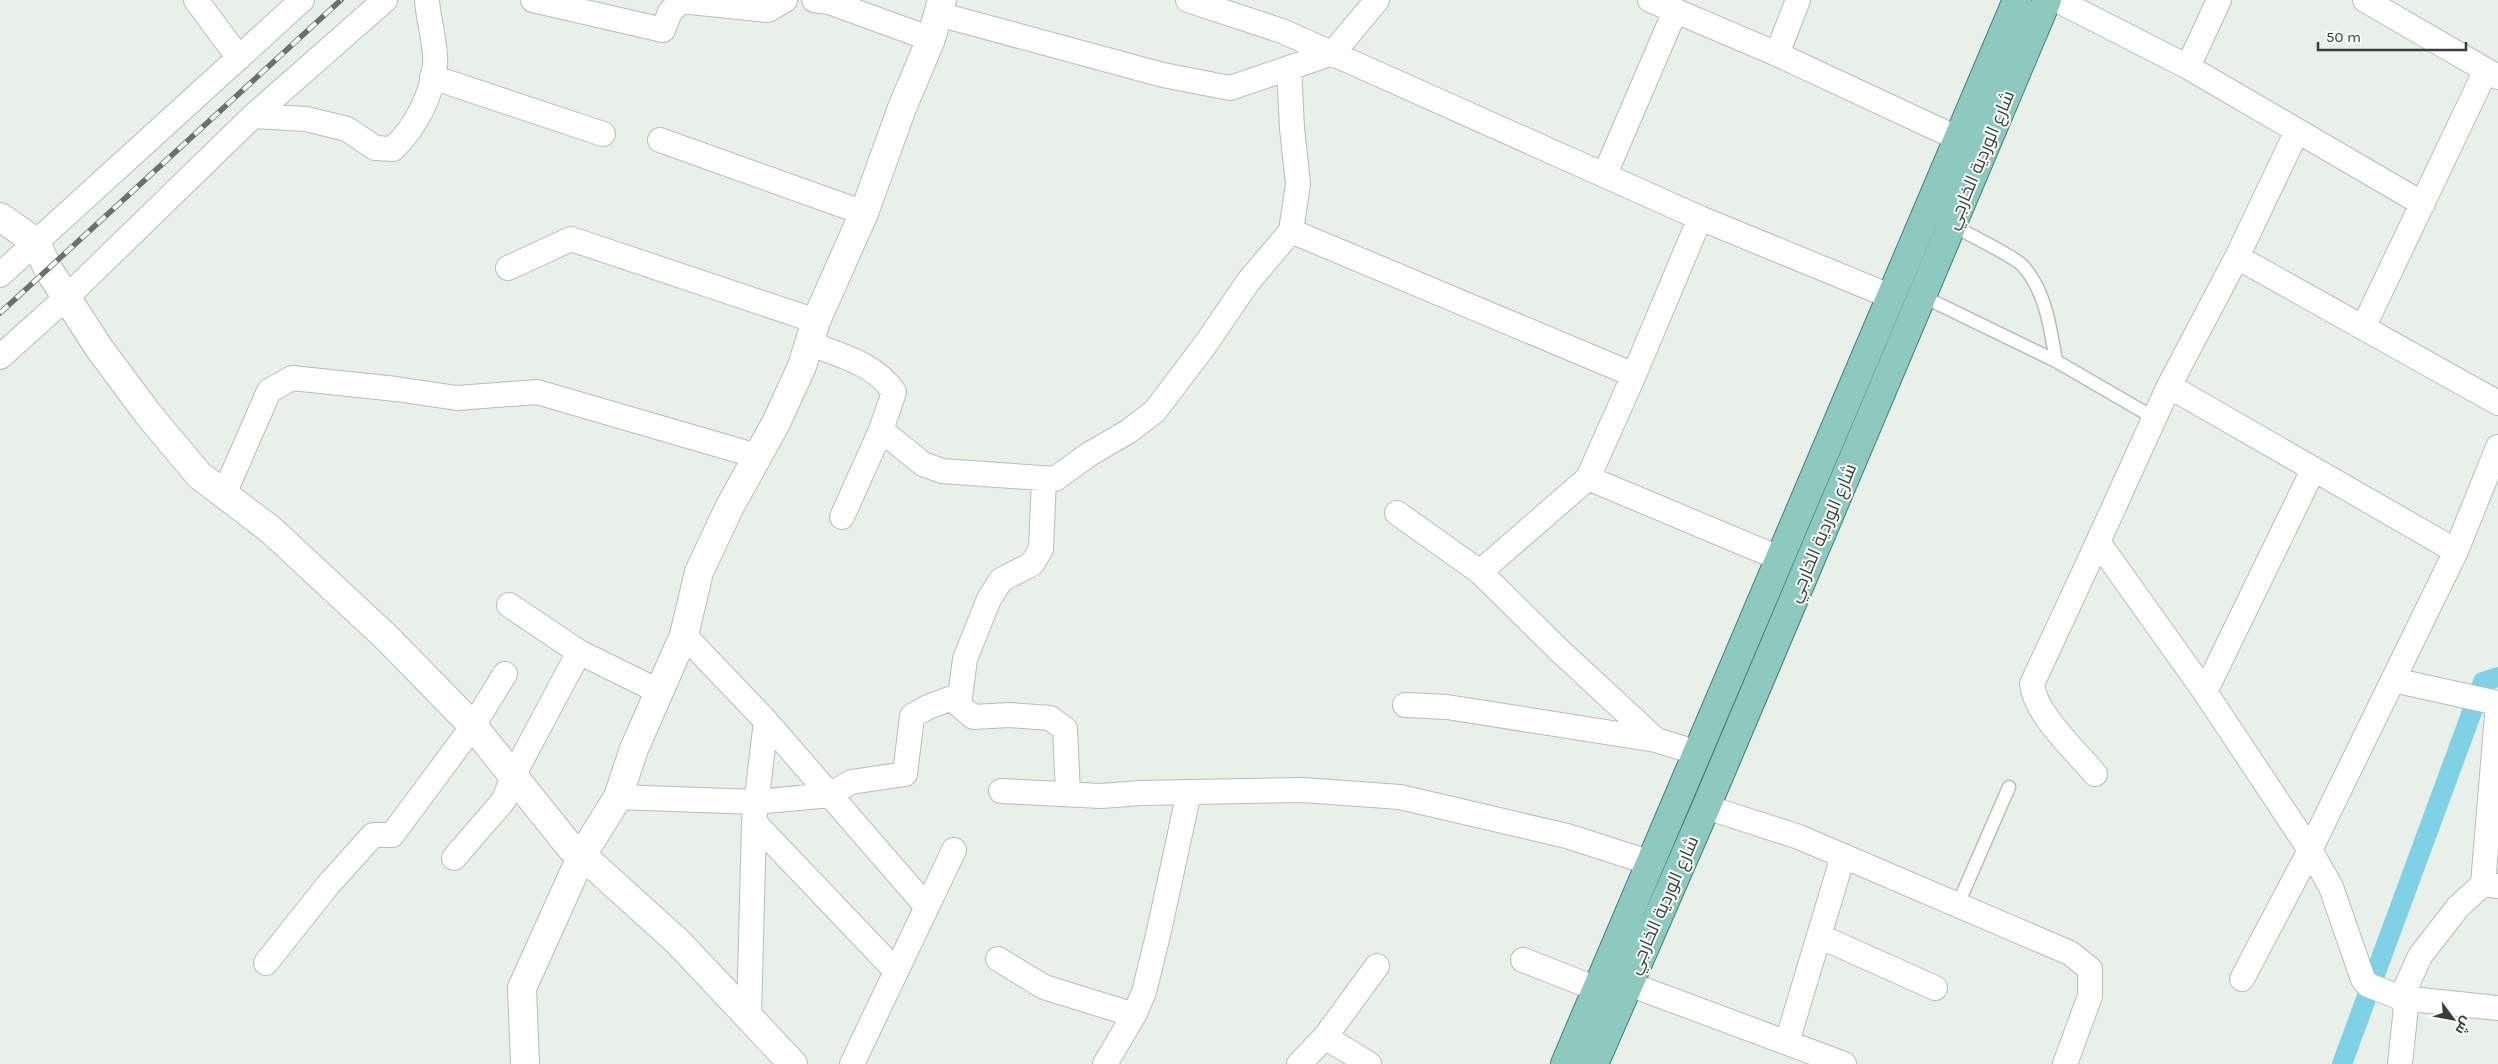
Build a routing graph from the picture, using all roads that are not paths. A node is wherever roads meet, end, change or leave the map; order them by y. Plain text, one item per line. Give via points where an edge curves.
1 (196, 0) edge
2 (302, 0) edge
3 (385, 0) edge
4 (427, 0) edge
5 (533, 0) edge
6 (785, 0) edge
7 (814, 0) edge
8 (1188, 0) edge
9 (1377, 0) edge
10 (1650, 0) edge
11 (1798, 0) edge
12 (2017, 0) edge
13 (2047, 0) edge
14 (2057, 0) edge
15 (2219, 0) edge
16 (2365, 0) edge
17 (1675, 11) junction
18 (937, 18) edge
19 (1333, 53) junction
20 (1777, 54) junction
21 (239, 58) junction
22 (2188, 67) junction
23 (1290, 68) junction
24 (2492, 73) edge
25 (432, 77) junction
26 (253, 116) junction
27 (2297, 131) junction
28 (603, 134) dead end
29 (1959, 139) junction
30 (660, 140) dead end
31 (1605, 174) junction
32 (2423, 204) junction
33 (864, 213) junction
34 (0, 217) edge
35 (1700, 218) junction
36 (1952, 226) junction
37 (1291, 230) junction
38 (36, 242) junction
39 (2237, 257) junction
40 (508, 268) dead end
41 (0, 275) edge
42 (68, 296) junction
43 (1922, 296) junction
44 (1892, 297) junction
45 (2363, 328) junction
46 (814, 332) junction
47 (1870, 347) junction
48 (0, 357) edge
49 (1895, 361) junction
50 (2056, 361) junction
51 (1634, 375) junction
52 (2170, 386) junction
53 (2498, 404) edge
54 (2156, 419) junction
55 (881, 430) junction
56 (2498, 447) edge
57 (758, 456) junction
58 (1824, 456) junction
59 (1850, 467) junction
60 (2313, 470) junction
61 (1588, 478) junction
62 (1044, 479) junction
63 (224, 494) junction
64 (1397, 513) dead end
65 (842, 517) dead end
66 (2098, 542) junction
67 (2456, 551) junction
68 (1781, 559) junction
69 (1480, 572) junction
70 (509, 605) dead end
71 (684, 635) junction
72 (579, 652) junction
73 (505, 674) dead end
74 (2393, 680) junction
75 (658, 691) junction
76 (2205, 692) junction
77 (960, 695) junction
78 (2498, 703) edge
79 (1405, 705) dead end
80 (766, 721) junction
81 (473, 726) junction
82 (1656, 740) junction
83 (1698, 753) junction
84 (2095, 774) dead end
85 (513, 776) junction
86 (2009, 787) dead end
87 (1001, 791) dead end
88 (1189, 792) junction
89 (1068, 793) junction
90 (830, 795) junction
91 (618, 797) junction
92 (1706, 807) junction
93 (755, 812) junction
94 (954, 850) dead end
95 (2310, 850) junction
96 (582, 855) junction
97 (1843, 856) junction
98 (454, 858) dead end
99 (1651, 863) junction
100 (2490, 885) edge
101 (1958, 904) junction
102 (927, 907) junction
103 (1819, 936) junction
104 (998, 959) dead end
105 (1523, 960) dead end
106 (266, 963) dead end
107 (1377, 966) dead end
108 (896, 971) junction
109 (2242, 979) dead end
110 (1629, 984) junction
111 (1597, 988) junction
112 (1935, 988) dead end
113 (2385, 992) junction
114 (2498, 1008) edge
115 (1134, 1015) junction
116 (749, 1018) junction
117 (1325, 1037) junction
118 (1787, 1042) junction
119 (525, 1064) edge
120 (793, 1064) edge
121 (852, 1064) edge
122 (1105, 1064) edge
123 (1299, 1064) edge
124 (1369, 1064) edge
125 (1565, 1064) edge
126 (1594, 1064) edge
127 (1844, 1064) edge
128 (2065, 1064) edge
129 (2400, 1064) edge

1 - 21 street
2 - 21 street
3 - 26 street
4 - 25 street via 435,64
5 - 6 street via 663,30 670,12 681,1 768,10
7 - 18 street
8 - 19 street via 1282,31
9 - 19 street
10 - 17 street
11 - 20 street
12 - 29 main road, شارع الوردية الخارجي
13 - 36 main road, شارع الوردية الخارجي
14 - 22 street
15 - 22 street
16 - 24 street
17 - 20 street
17 - 31 street
18 - 23 street via 1163,75 1230,88
18 - 33 street
19 - 23 street
19 - 31 street
20 - 29 street
21 - 38 street
22 - 27 street
23 - 37 street via 1298,184
24 - 32 street
25 - 26 street via 424,108 408,134 393,149 375,148 347,129 306,119
25 - 28 street
26 - 42 street
27 - 32 street
27 - 39 street
29 - 44 main road, شارع الوردية الخارجي
30 - 33 street
31 - 35 street
32 - 45 street
33 - 46 street
34 - 38 street
35 - 44 street
35 - 51 street
36 - 43 main road, شارع الوردية الخارجي
36 - 50 lane via 2021,264 2036,285 2048,314
37 - 51 street
37 - 62 street via 1248,282 1155,411 1055,479
38 - 41 street
38 - 42 street via 48,269
39 - 45 street
39 - 52 street
40 - 46 street via 571,239
42 - 48 street
42 - 63 street via 99,348 148,414 199,475
43 - 49 main road, شارع الوردية الخارجي
43 - 50 lane
44 - 47 main road, شارع الوردية الخارجي
45 - 53 street
46 - 55 street via 885,379 894,392
46 - 57 street
47 - 49 main road via 1873,358 1879,362
47 - 58 main road, شارع الوردية الخارجي
49 - 59 main road, شارع الوردية الخارجي
50 - 54 lane
51 - 61 street
52 - 54 street
52 - 60 street
54 - 66 street
55 - 62 street via 923,464 942,471
55 - 65 street
56 - 67 street
57 - 63 street via 537,392 457,398 292,378 270,391
57 - 71 street via 699,572
58 - 59 main road via 1840,453 1846,457
58 - 68 main road, شارع الوردية الخارجي
59 - 92 main road, شارع الوردية الخارجي
60 - 67 street
60 - 76 street
61 - 68 street
61 - 69 street
62 - 77 street via 1041,550 1032,564 1001,580 989,599 965,659
63 - 81 street via 271,530 386,637
64 - 69 street
66 - 76 street
66 - 84 street via 2032,684 2034,697 2042,711
67 - 74 street
68 - 83 main road, شارع الوردية الخارجي
69 - 82 street
70 - 72 street
71 - 75 street
71 - 80 street
72 - 75 street
72 - 85 street
73 - 81 street
74 - 78 street
74 - 95 street
75 - 91 street
76 - 95 street
77 - 89 street via 959,705 973,717 1050,718 1065,728
77 - 90 street via 912,716 905,774 851,782
78 - 100 street
79 - 82 street via 1447,707
80 - 90 street
80 - 93 street
81 - 85 street
81 - 106 street via 392,835 373,835
82 - 83 street
83 - 99 main road, شارع الوردية الخارجي
85 - 96 street via 571,848
85 - 98 street via 504,800
86 - 101 lane
87 - 89 street
88 - 89 street via 1101,796
88 - 99 street via 1303,790 1400,797 1567,836
88 - 115 street via 1159,932 1144,992
90 - 93 street
90 - 102 street
91 - 93 street
91 - 96 street
92 - 97 street via 1762,824
92 - 110 main road, شارع الوردية الخارجي
93 - 108 street
93 - 116 street
94 - 102 street
95 - 109 street
95 - 113 street via 2331,887 2363,979
96 - 116 street via 678,942
96 - 119 street via 522,988
97 - 101 street
97 - 103 street
99 - 111 main road, شارع الوردية الخارجي
100 - 113 street via 2458,907 2420,956
101 - 128 street via 2070,953 2090,969 2090,996
102 - 108 street
103 - 112 street
103 - 118 street
104 - 115 street via 1044,987
105 - 111 street
107 - 117 street
108 - 121 street
110 - 118 street
110 - 126 main road, شارع الوردية الخارجي
111 - 125 main road, شارع الوردية الخارجي
113 - 114 street
113 - 129 street via 2406,1007
115 - 122 street
116 - 120 street
117 - 123 street
117 - 124 street
118 - 127 street

